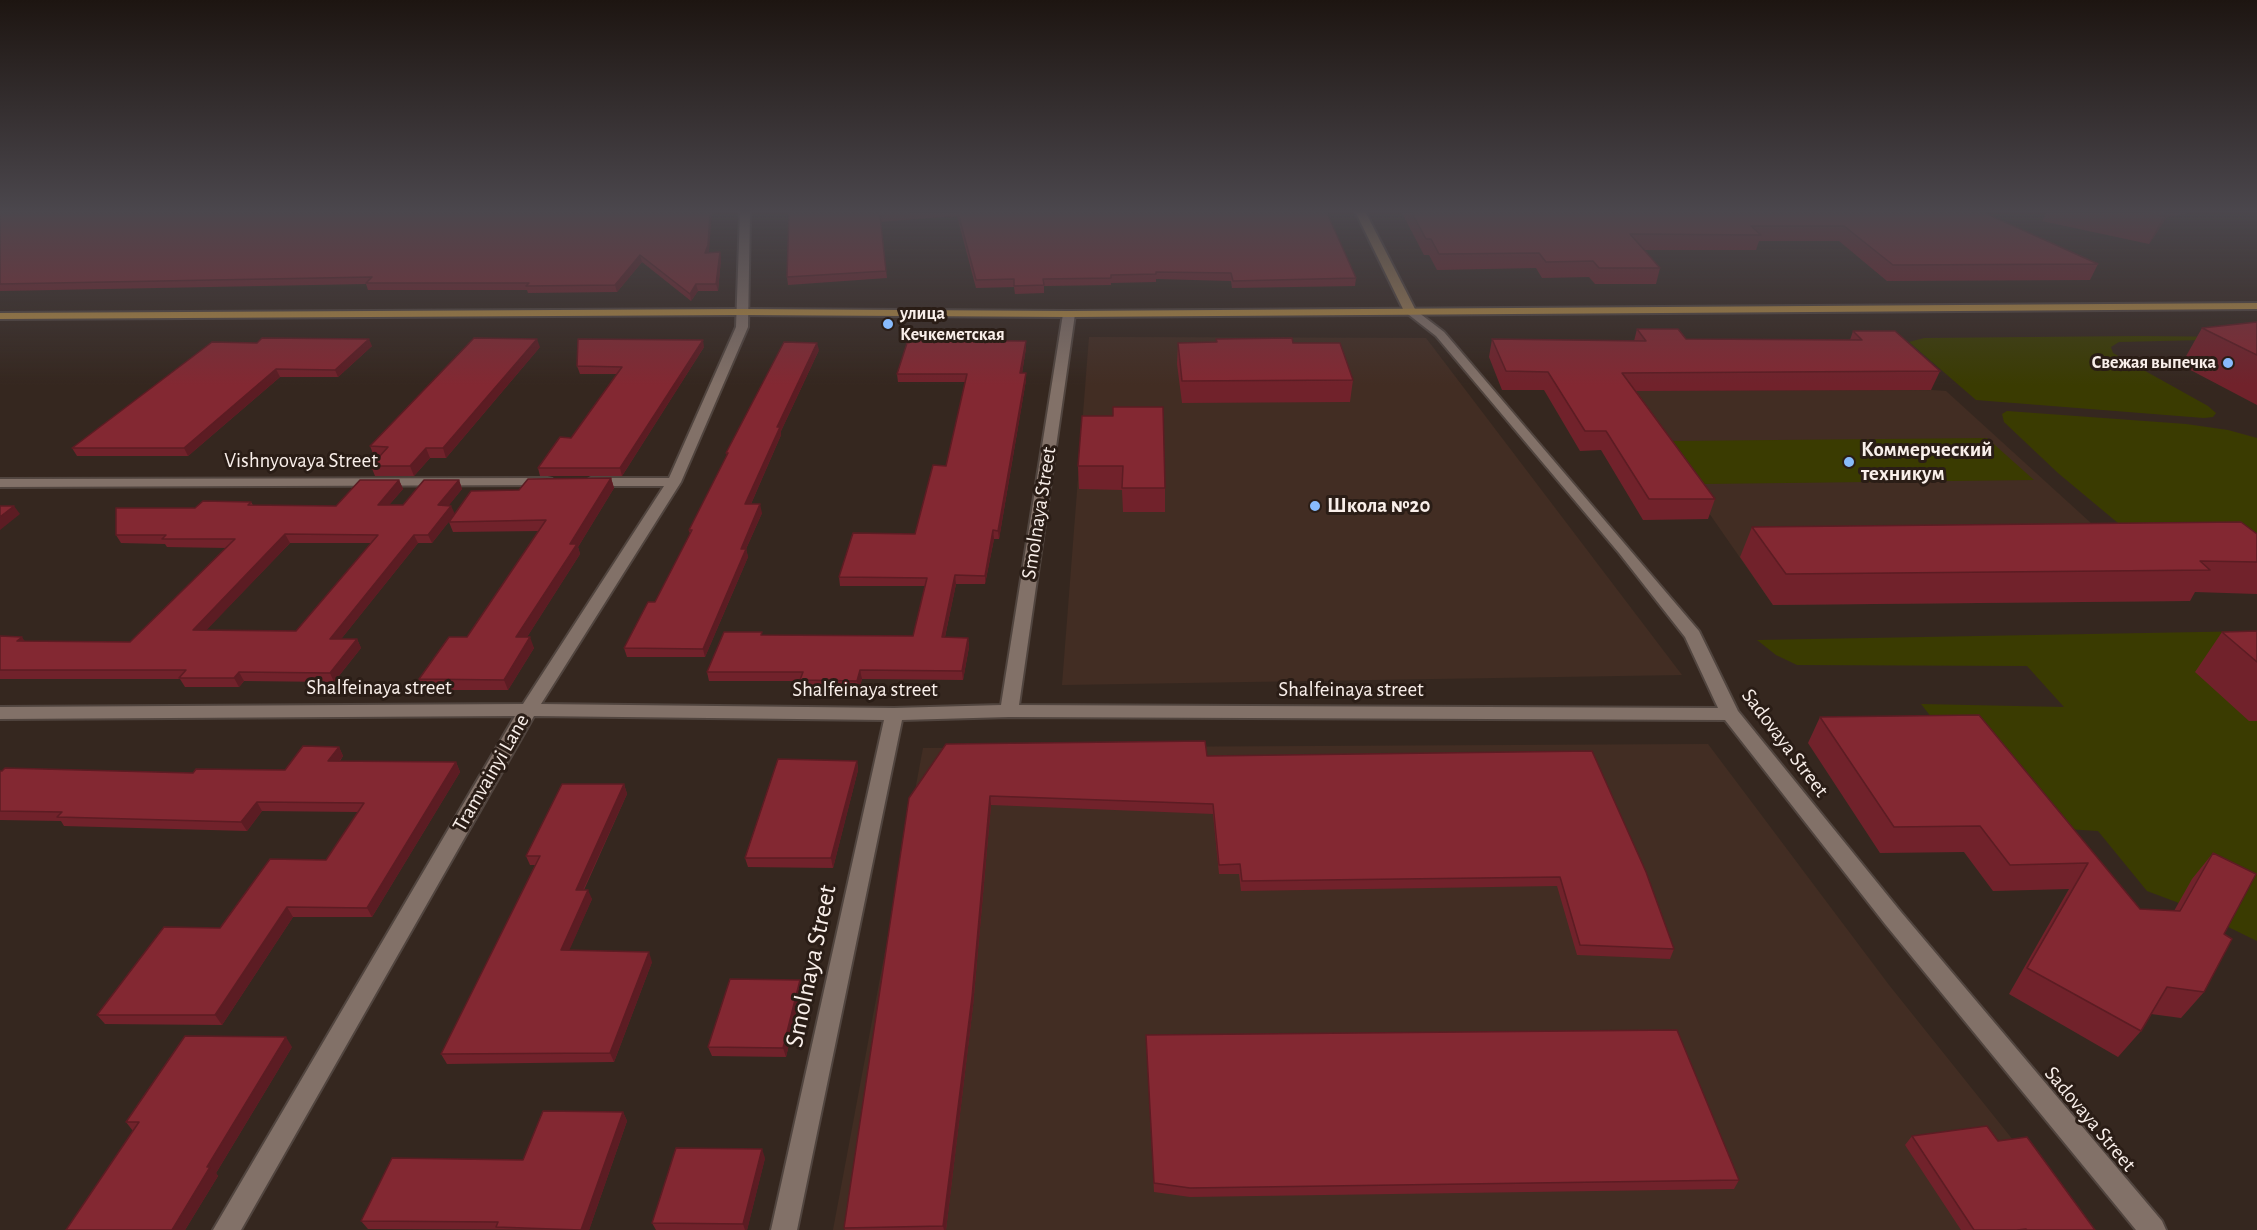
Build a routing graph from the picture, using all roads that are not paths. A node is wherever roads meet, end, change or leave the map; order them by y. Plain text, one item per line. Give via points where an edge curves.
1 (743, 270) edge
2 (1390, 270) edge
3 (2257, 306) edge
4 (1410, 311) junction
5 (741, 312) junction
6 (1069, 314) junction
7 (0, 316) edge
8 (674, 482) junction
9 (0, 483) edge
10 (528, 710) junction
11 (1009, 711) junction
12 (0, 713) edge
13 (894, 714) junction
14 (1730, 714) junction
15 (226, 1230) edge
16 (783, 1230) edge
17 (2153, 1230) edge

1 - 5 street, Tramvainyi Lane
2 - 4 main road, Sadovaya Street
3 - 4 main road
4 - 6 main road
4 - 14 street, Sadovaya Street via 1440,334 1693,635
5 - 6 main road
5 - 7 main road
5 - 8 street, Tramvainyi Lane via 742,327
6 - 11 street, Smolnaya Street
8 - 9 street, Vishnyovaya Street
8 - 10 street, Tramvainyi Lane
10 - 12 street, Shalfeinaya street
10 - 13 street, Shalfeinaya street
10 - 15 street, Tramvainyi Lane
11 - 13 street, Shalfeinaya street
11 - 14 street, Shalfeinaya street
13 - 16 street, Smolnaya Street
14 - 17 street, Sadovaya Street via 1893,918

